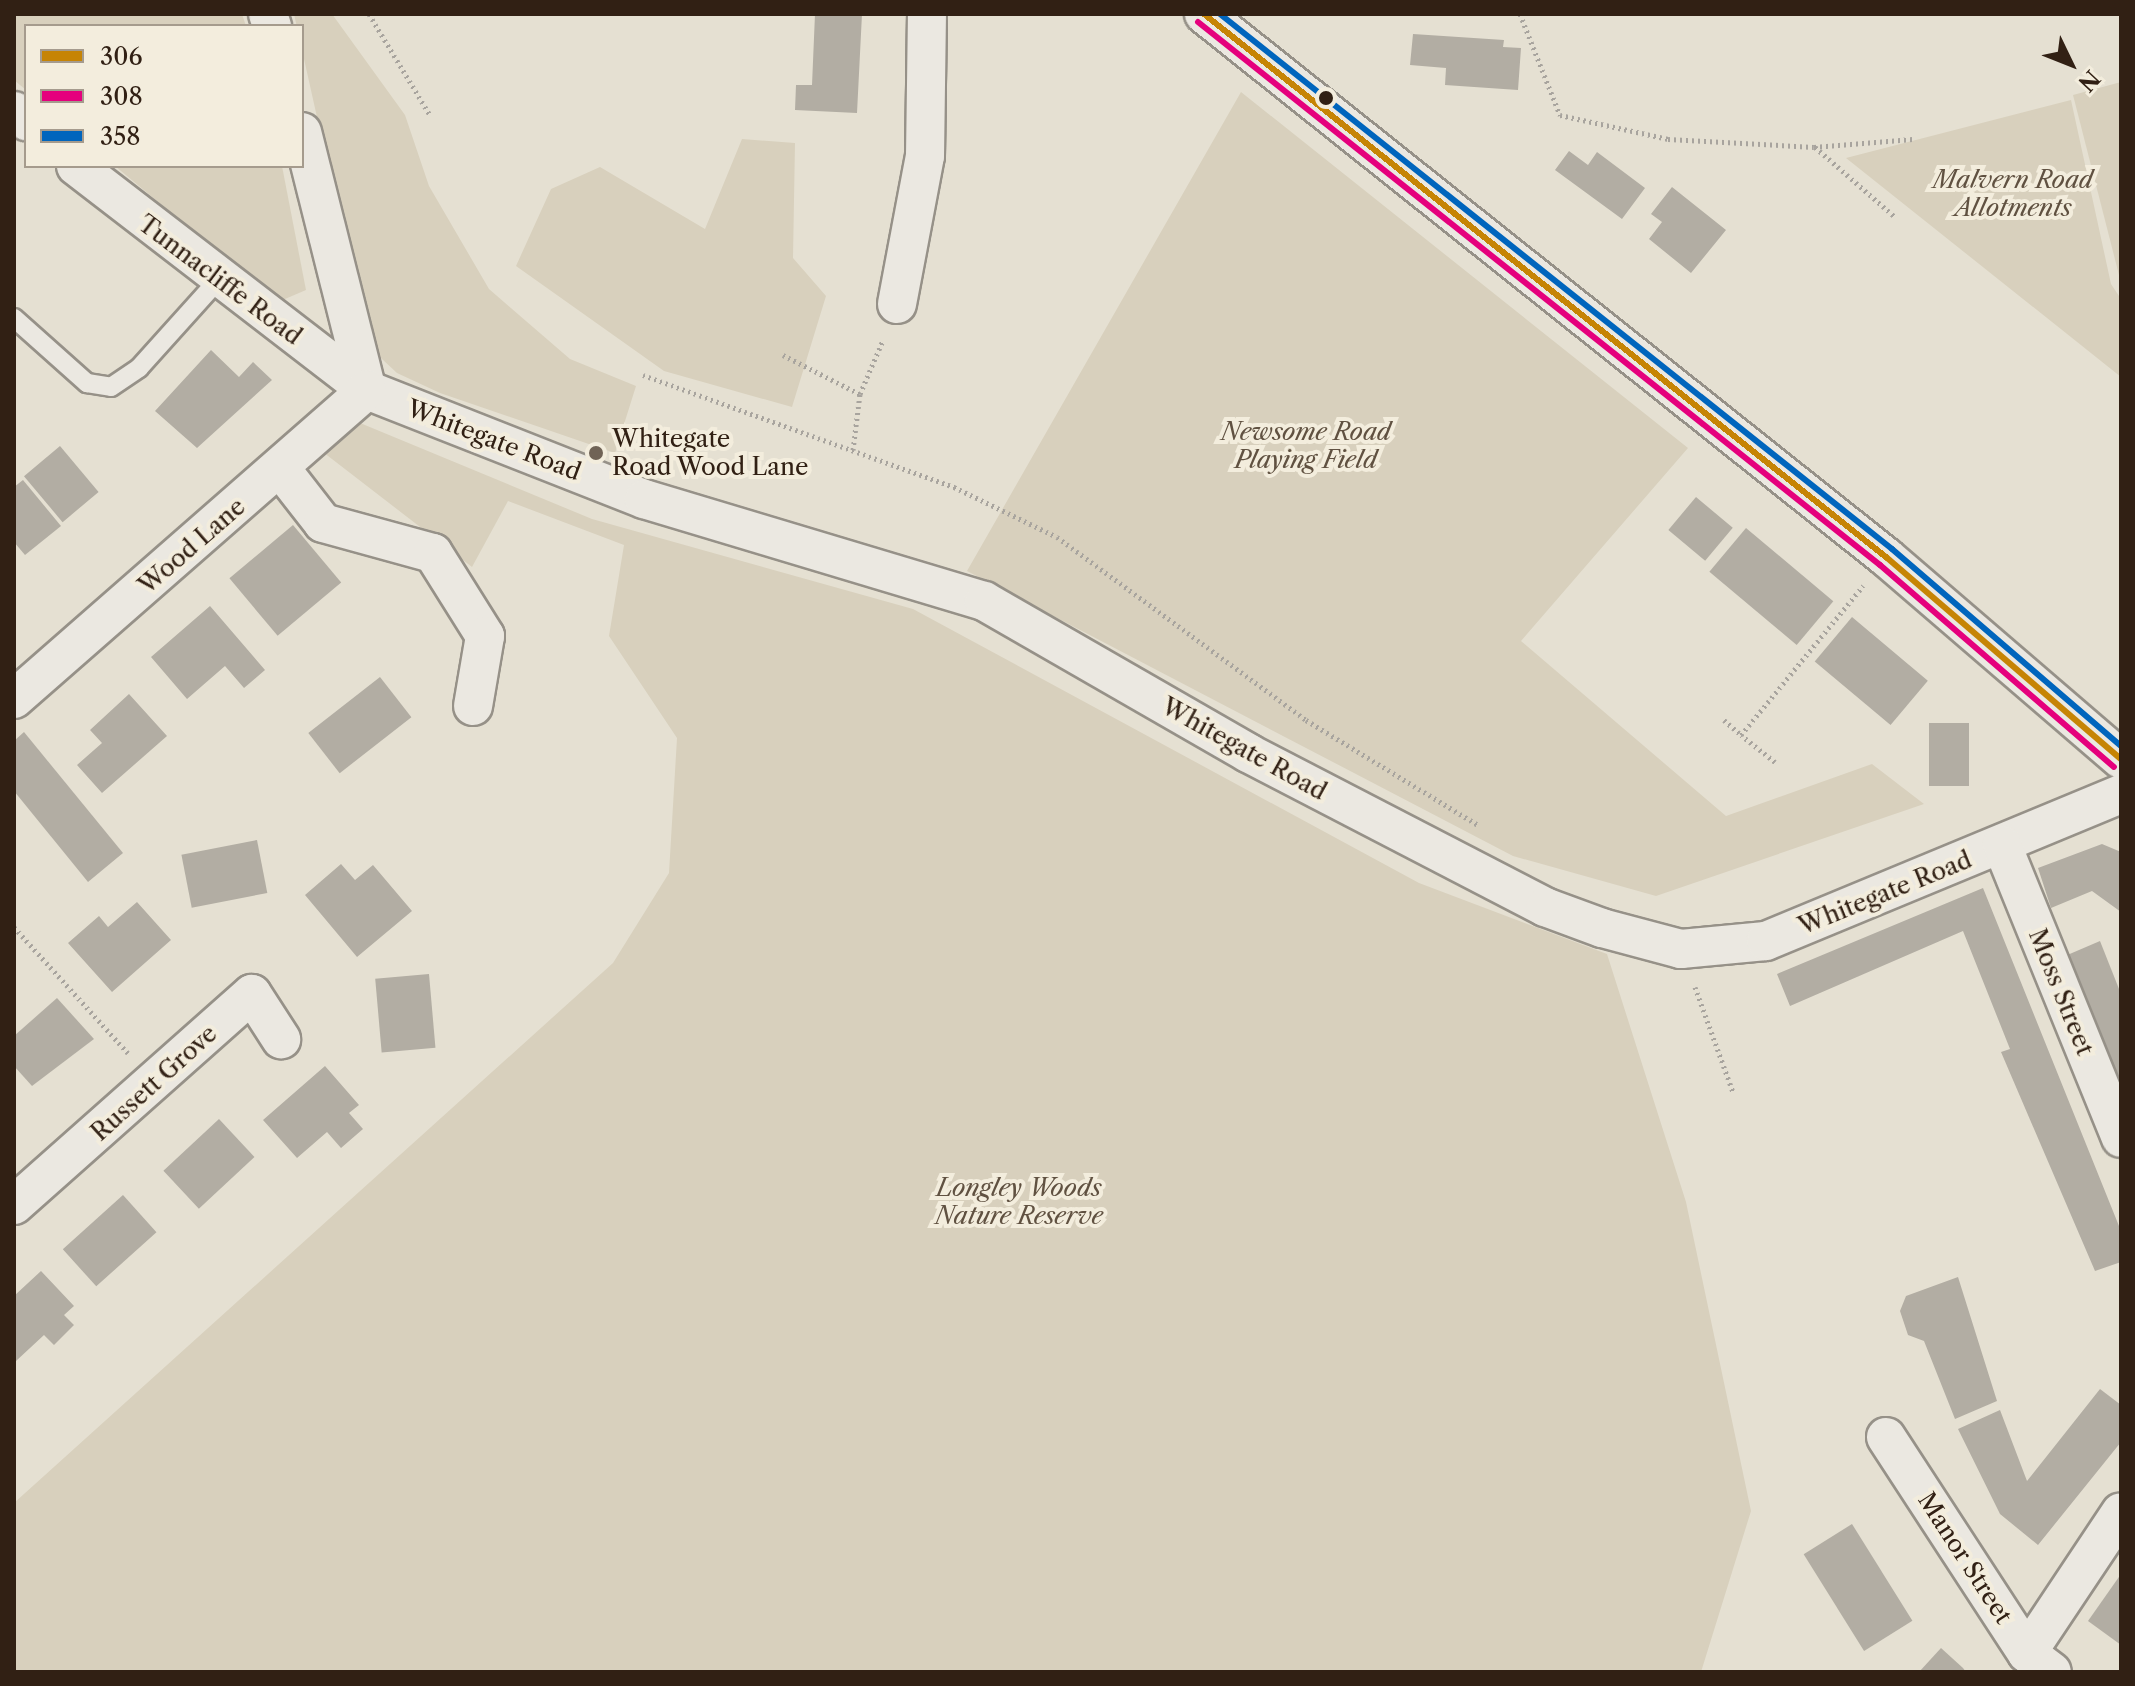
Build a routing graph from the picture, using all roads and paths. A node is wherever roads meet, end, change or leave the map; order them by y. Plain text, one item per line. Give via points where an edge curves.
1 (369, 14) edge
2 (927, 14) edge
3 (1204, 14) edge
4 (1520, 14) edge
5 (430, 115) dead end
6 (1913, 139) dead end
7 (304, 140) edge
8 (1814, 147) junction
9 (79, 168) edge
10 (1894, 216) dead end
11 (219, 279) junction
12 (897, 304) joint
13 (14, 318) edge
14 (783, 355) dead end
15 (643, 375) dead end
16 (367, 390) junction
17 (860, 394) junction
18 (853, 450) junction
19 (281, 469) junction
20 (1886, 557) junction
21 (14, 699) edge
22 (473, 706) dead end
23 (1724, 720) dead end
24 (1741, 735) junction
25 (2121, 759) edge
26 (1775, 762) dead end
27 (2121, 794) edge
28 (1469, 817) dead end
29 (2002, 845) junction
30 (14, 927) edge
31 (1681, 949) junction
32 (281, 1039) dead end
33 (156, 1083) junction
34 (1733, 1092) dead end
35 (2121, 1138) edge
36 (14, 1205) edge
37 (1886, 1437) dead end
38 (2121, 1512) edge
39 (2040, 1663) edge

1 - 5 path
2 - 12 street via 925,156
3 - 20 street
4 - 8 path via 1560,115 1668,139
6 - 8 path
7 - 16 street
8 - 10 path
9 - 11 street, Tunnacliffe Road
11 - 13 lane via 139,368 111,387 87,383
11 - 16 street, Tunnacliffe Road
12 - 17 path
14 - 17 path
15 - 18 path
16 - 19 street, Wood Lane
16 - 31 street, Whitegate Road via 644,499 984,601 1248,753 1545,907
17 - 18 path
18 - 28 path via 954,487 1057,537 1306,720
19 - 21 street, Wood Lane
19 - 22 street via 323,523 433,553 485,636
20 - 24 path
20 - 25 street
23 - 24 path
24 - 26 path
27 - 29 street, Whitegate Road
29 - 31 street, Whitegate Road via 1766,941
29 - 35 street, Moss Street
30 - 33 path
31 - 34 path
32 - 33 street, Russett Grove via 252,994
33 - 36 street, Russett Grove
37 - 39 street, Manor Street
38 - 39 street

